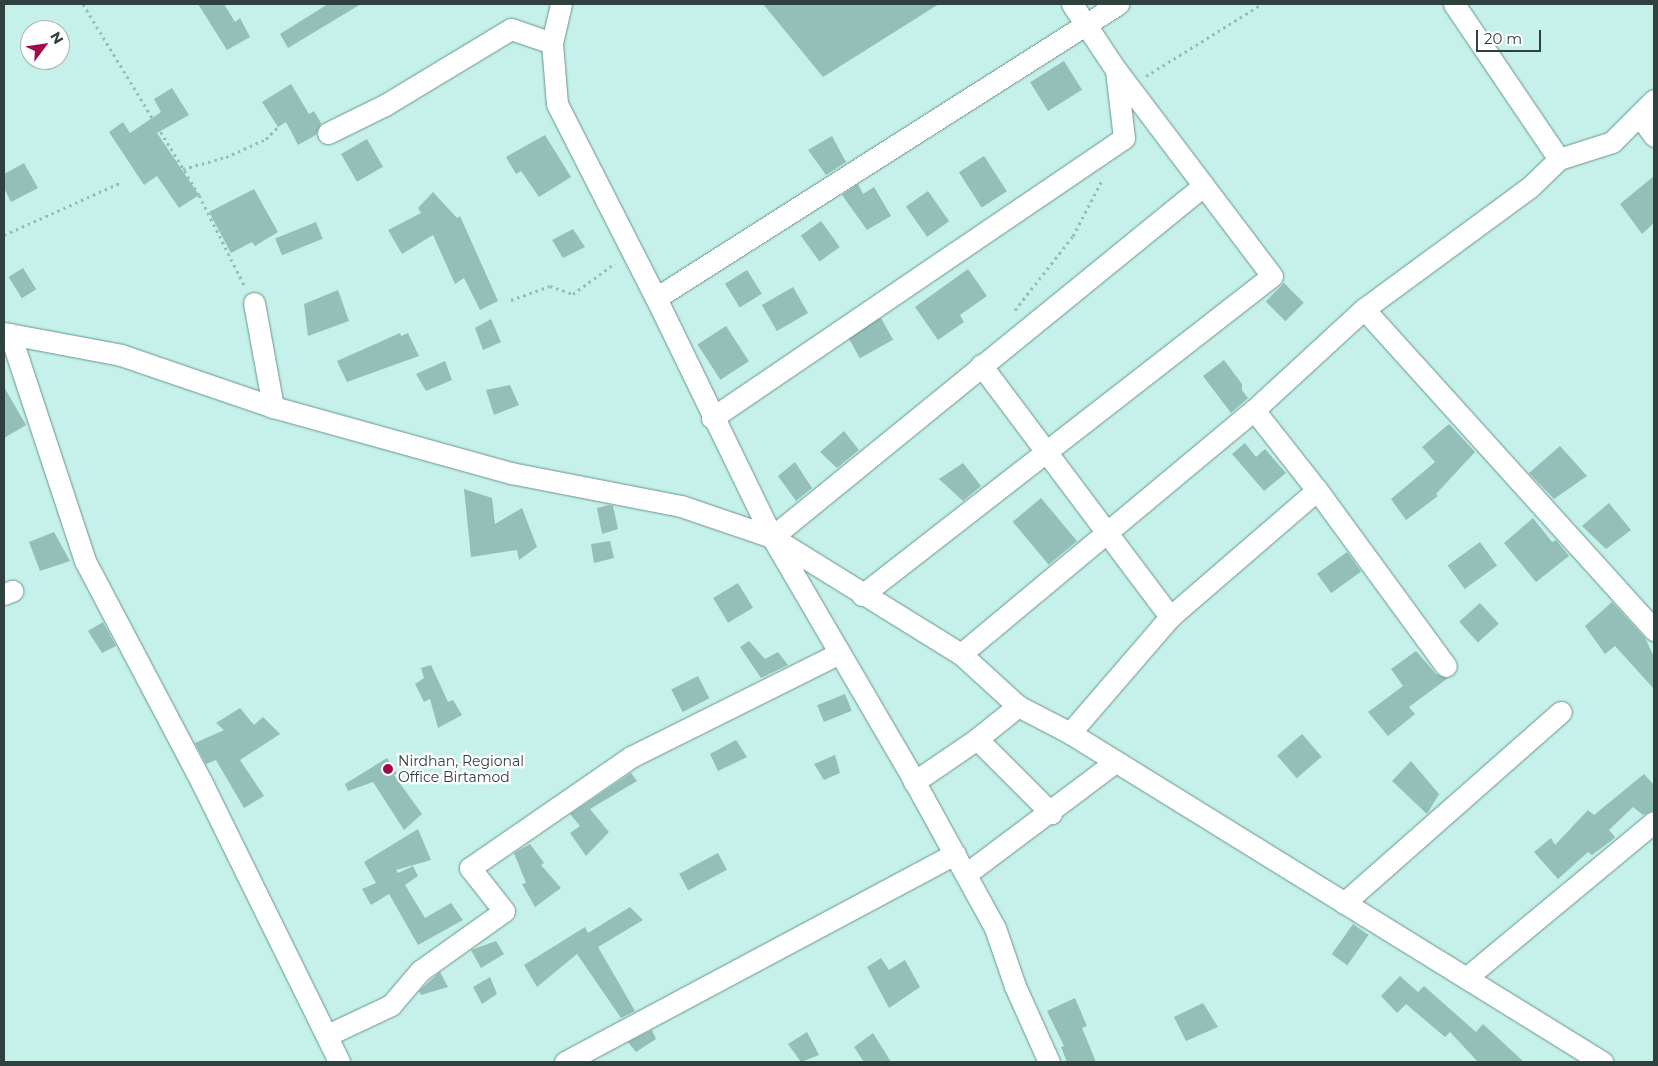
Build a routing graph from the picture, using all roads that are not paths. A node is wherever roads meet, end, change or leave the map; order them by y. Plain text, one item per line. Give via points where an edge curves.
1 (561, 4) edge
2 (1072, 4) edge
3 (1118, 4) edge
4 (1454, 4) edge
5 (1087, 26) junction
6 (552, 43) junction
7 (1122, 78) junction
8 (1654, 100) edge
9 (1639, 115) junction
10 (328, 133) dead end
11 (1654, 136) edge
12 (1559, 159) junction
13 (1204, 186) junction
14 (656, 298) junction
15 (254, 303) road end
16 (1364, 309) junction
17 (7, 334) edge
18 (981, 365) junction
19 (273, 407) junction
20 (1254, 410) junction
21 (712, 418) junction
22 (1046, 452) junction
23 (1318, 490) junction
24 (1108, 533) junction
25 (772, 537) junction
26 (862, 595) junction
27 (1170, 617) junction
28 (1654, 630) edge
29 (840, 653) junction
30 (962, 654) junction
31 (1446, 666) dead end
32 (1018, 706) junction
33 (1561, 712) dead end
34 (1070, 733) junction
35 (977, 739) junction
36 (1114, 763) junction
37 (914, 782) junction
38 (1051, 813) junction
39 (1654, 822) edge
40 (955, 854) junction
41 (966, 874) junction
42 (1344, 903) junction
43 (1466, 978) junction
44 (336, 1031) dead end
45 (340, 1062) edge
46 (565, 1062) edge
47 (1048, 1062) edge
48 (1602, 1062) edge

1 - 6 street
2 - 5 street
3 - 5 street
4 - 12 street
5 - 7 street
5 - 14 street
6 - 10 street via 511,29 385,105
6 - 14 street via 557,104
7 - 13 street
7 - 21 street via 1124,138
8 - 9 street
9 - 11 street
9 - 12 street via 1612,142
12 - 16 street via 1530,187
13 - 18 street
13 - 22 street via 1272,276
14 - 21 street
15 - 19 street
16 - 20 street
16 - 28 street
17 - 19 street via 121,356
17 - 45 street via 85,561 202,783
18 - 22 street
18 - 25 street
19 - 25 street via 511,473 681,506
20 - 23 street
20 - 24 street
21 - 25 street
22 - 24 street
22 - 26 street
23 - 27 street
23 - 31 street
24 - 27 street
24 - 30 street
25 - 26 street
25 - 29 street
26 - 30 street
27 - 34 street
29 - 37 street
29 - 44 street via 631,757 470,868 504,911 420,971 391,1005
30 - 32 street
32 - 34 street
32 - 35 street
33 - 42 street
34 - 36 street
35 - 37 street
35 - 38 street
36 - 38 street
36 - 42 street
37 - 40 street
38 - 41 street
39 - 43 street
40 - 41 street
40 - 46 street
41 - 47 street via 994,928
42 - 43 street
43 - 48 street

